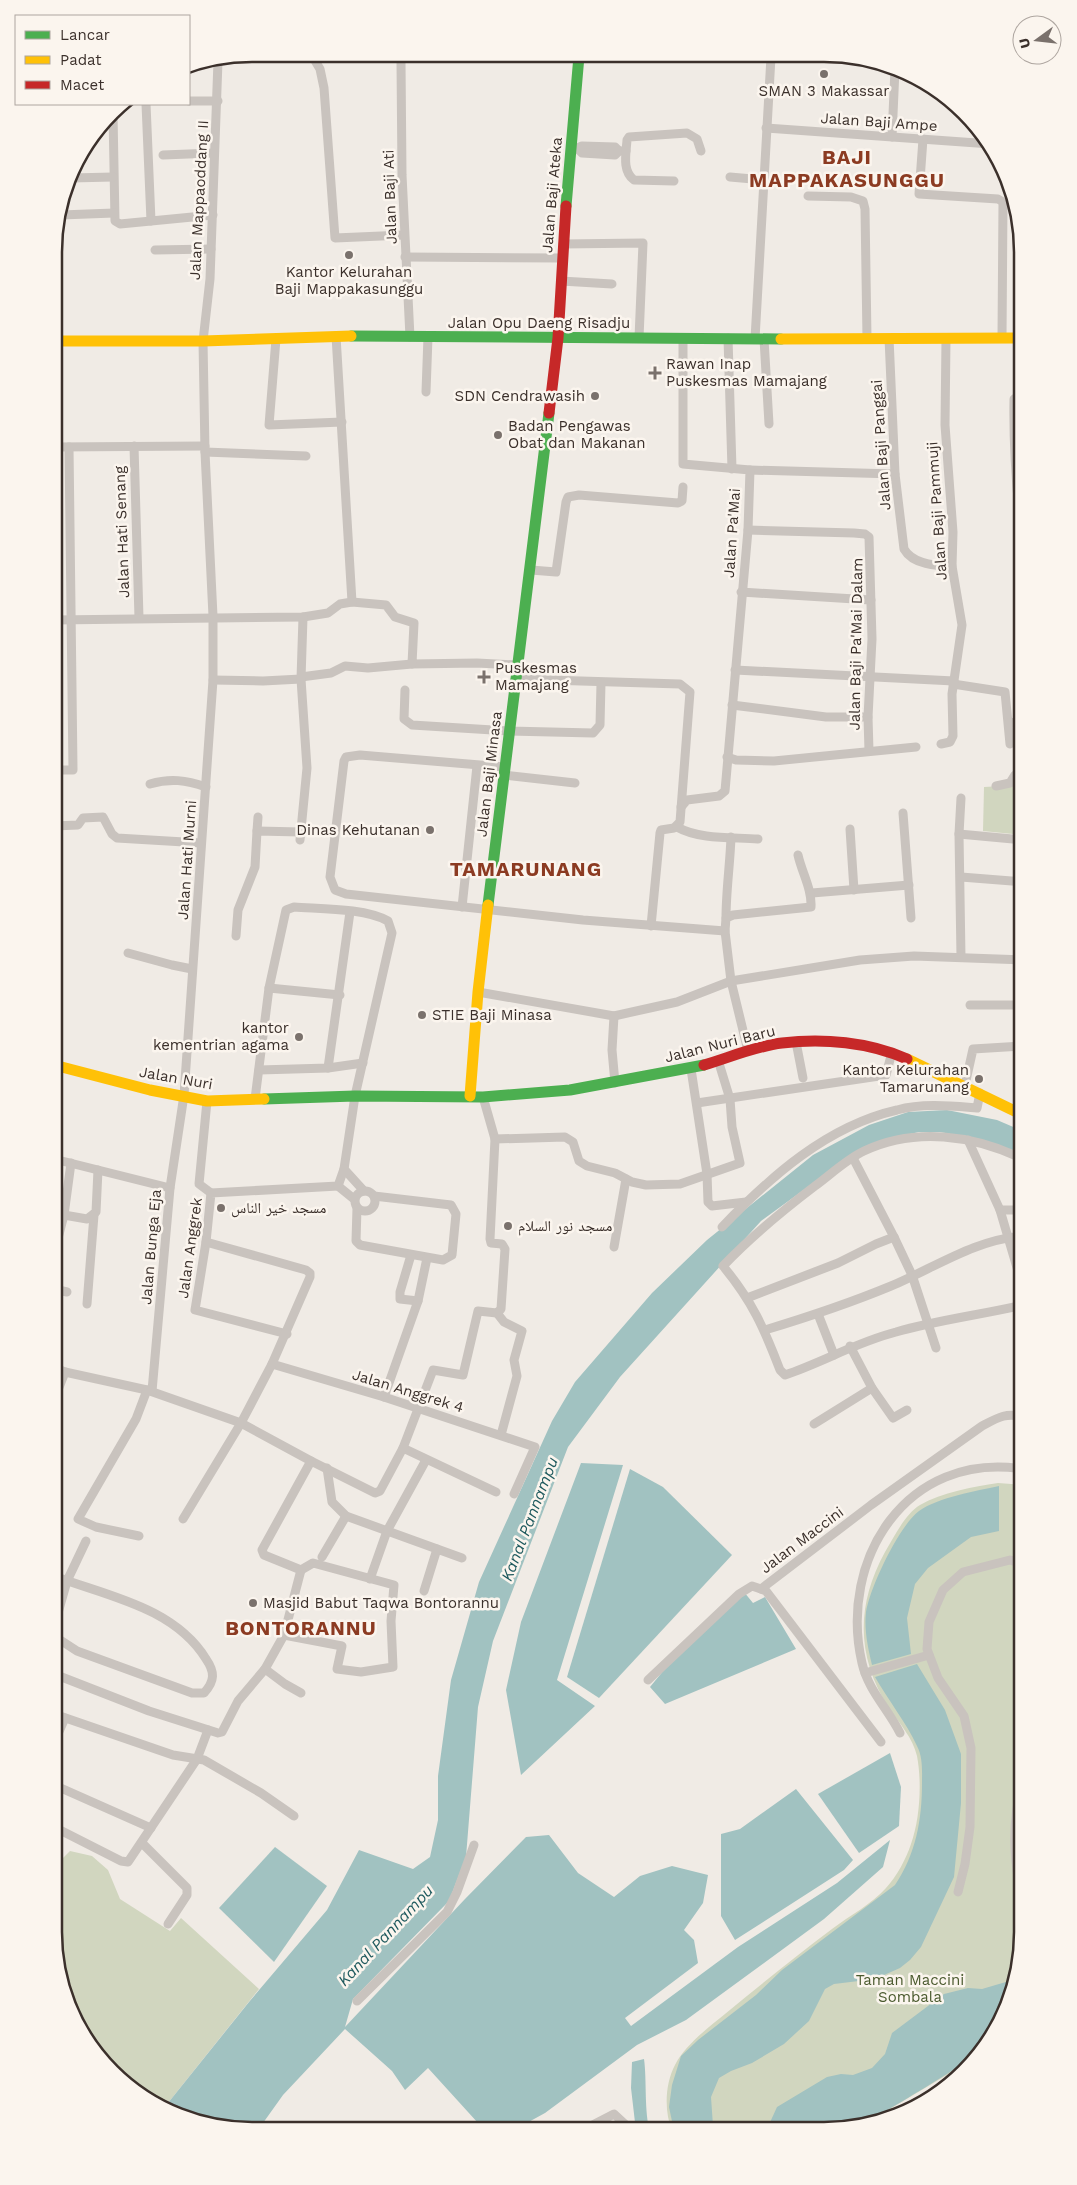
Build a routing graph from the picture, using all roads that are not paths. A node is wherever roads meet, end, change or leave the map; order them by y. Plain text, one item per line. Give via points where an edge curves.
1 (316, 62) edge
2 (402, 62) edge
3 (579, 62) edge
4 (771, 62) edge
5 (218, 66) edge
6 (895, 76) edge
7 (190, 101) edge
8 (218, 101) junction
9 (146, 105) edge
10 (113, 124) edge
11 (766, 128) junction
12 (892, 137) junction
13 (923, 139) junction
14 (979, 143) edge
15 (575, 149) junction
16 (623, 151) junction
17 (701, 151) dead end
18 (214, 153) junction
19 (163, 155) dead end
20 (113, 177) junction
21 (730, 177) dead end
22 (78, 178) edge
23 (764, 180) junction
24 (674, 181) dead end
25 (808, 196) dead end
26 (114, 213) junction
27 (66, 215) edge
28 (212, 215) junction
29 (151, 222) junction
30 (404, 235) junction
31 (563, 244) junction
32 (155, 250) dead end
33 (211, 250) junction
34 (405, 257) junction
35 (562, 258) junction
36 (561, 281) junction
37 (612, 284) dead end
38 (336, 336) junction
39 (410, 337) junction
40 (428, 337) junction
41 (558, 338) junction
42 (639, 338) junction
43 (683, 338) junction
44 (728, 338) junction
45 (867, 338) junction
46 (889, 338) junction
47 (1002, 338) junction
48 (1014, 338) edge
49 (276, 339) junction
50 (759, 339) junction
51 (946, 339) junction
52 (62, 341) edge
53 (203, 341) junction
54 (426, 392) dead end
55 (342, 422) junction
56 (769, 424) dead end
57 (134, 446) junction
58 (62, 447) edge
59 (69, 447) junction
60 (205, 449) junction
61 (306, 456) dead end
62 (732, 469) junction
63 (750, 470) junction
64 (895, 474) junction
65 (683, 487) dead end
66 (748, 530) junction
67 (952, 566) junction
68 (531, 570) junction
69 (741, 592) junction
70 (871, 600) junction
71 (352, 602) junction
72 (213, 616) junction
73 (303, 617) junction
74 (139, 618) junction
75 (62, 620) edge
76 (72, 620) junction
77 (412, 664) junction
78 (518, 665) junction
79 (735, 670) junction
80 (868, 677) junction
81 (301, 678) junction
82 (515, 679) junction
83 (213, 680) junction
84 (954, 682) junction
85 (601, 683) junction
86 (404, 690) dead end
87 (732, 705) junction
88 (868, 717) junction
89 (1014, 722) edge
90 (1009, 723) junction
91 (509, 731) junction
92 (941, 744) dead end
93 (1010, 744) dead end
94 (916, 748) dead end
95 (869, 751) junction
96 (727, 757) junction
97 (477, 766) junction
98 (62, 770) edge
99 (504, 771) junction
100 (1014, 777) edge
101 (575, 783) dead end
102 (150, 784) dead end
103 (996, 786) dead end
104 (206, 787) junction
105 (961, 798) dead end
106 (681, 807) junction
107 (903, 813) dead end
108 (258, 817) dead end
109 (62, 826) edge
110 (677, 827) junction
111 (850, 829) dead end
112 (258, 831) junction
113 (959, 834) junction
114 (731, 837) junction
115 (758, 839) dead end
116 (1014, 839) edge
117 (201, 843) junction
118 (798, 855) dead end
119 (961, 878) junction
120 (1014, 881) edge
121 (909, 886) junction
122 (854, 890) junction
123 (812, 893) junction
124 (462, 907) junction
125 (488, 911) junction
126 (350, 912) junction
127 (726, 918) junction
128 (911, 918) dead end
129 (651, 926) junction
130 (725, 931) junction
131 (236, 936) dead end
132 (128, 953) dead end
133 (961, 957) junction
134 (1014, 960) edge
135 (192, 969) junction
136 (731, 981) junction
137 (270, 988) junction
138 (478, 992) junction
139 (340, 995) junction
140 (970, 1005) dead end
141 (1014, 1005) edge
142 (614, 1016) junction
143 (796, 1042) junction
144 (1014, 1047) edge
145 (748, 1051) junction
146 (892, 1052) junction
147 (718, 1060) junction
148 (362, 1064) junction
149 (62, 1067) edge
150 (328, 1068) junction
151 (691, 1069) junction
152 (259, 1070) junction
153 (803, 1078) dead end
154 (615, 1082) junction
155 (965, 1085) junction
156 (980, 1093) junction
157 (355, 1096) junction
158 (470, 1096) junction
159 (482, 1097) junction
160 (254, 1099) junction
161 (730, 1099) junction
162 (183, 1100) junction
163 (207, 1101) junction
164 (698, 1103) junction
165 (1014, 1110) edge
166 (495, 1139) junction
167 (968, 1140) junction
168 (1014, 1156) edge
169 (853, 1158) junction
170 (62, 1161) edge
171 (71, 1163) junction
172 (344, 1169) junction
173 (98, 1170) junction
174 (707, 1174) junction
175 (626, 1179) junction
176 (338, 1186) junction
177 (170, 1188) junction
178 (364, 1191) junction
179 (211, 1193) junction
180 (375, 1200) junction
181 (746, 1202) junction
182 (358, 1209) junction
183 (1000, 1210) junction
184 (1014, 1210) edge
185 (94, 1214) junction
186 (64, 1215) junction
187 (62, 1223) edge
188 (722, 1227) dead end
189 (894, 1237) junction
190 (1007, 1237) junction
191 (1014, 1237) edge
192 (206, 1242) junction
193 (614, 1247) dead end
194 (411, 1255) junction
195 (427, 1258) junction
196 (1014, 1259) edge
197 (912, 1275) junction
198 (62, 1291) edge
199 (67, 1292) dead end
200 (747, 1298) junction
201 (418, 1301) junction
202 (87, 1304) dead end
203 (1014, 1307) edge
204 (497, 1313) junction
205 (818, 1314) junction
206 (927, 1324) junction
207 (765, 1330) junction
208 (286, 1334) junction
209 (850, 1346) junction
210 (936, 1348) dead end
211 (834, 1355) junction
212 (272, 1364) junction
213 (62, 1371) edge
214 (65, 1372) junction
215 (62, 1380) edge
216 (872, 1388) junction
217 (150, 1390) junction
218 (384, 1397) junction
219 (420, 1409) junction
220 (908, 1410) dead end
221 (1014, 1415) edge
222 (241, 1423) junction
223 (814, 1424) dead end
224 (501, 1434) junction
225 (403, 1448) junction
226 (426, 1460) junction
227 (311, 1461) junction
228 (327, 1468) junction
229 (1014, 1469) edge
230 (496, 1492) dead end
231 (514, 1494) dead end
232 (346, 1516) junction
233 (183, 1519) dead end
234 (387, 1531) junction
235 (138, 1536) dead end
236 (86, 1541) dead end
237 (437, 1549) junction
238 (322, 1557) dead end
239 (462, 1558) dead end
240 (1014, 1561) edge
241 (301, 1570) junction
242 (62, 1579) edge
243 (370, 1579) junction
244 (67, 1581) junction
245 (761, 1589) junction
246 (424, 1590) dead end
247 (62, 1599) edge
248 (284, 1635) junction
249 (62, 1641) edge
250 (929, 1655) junction
251 (264, 1670) junction
252 (867, 1672) junction
253 (62, 1677) edge
254 (648, 1680) dead end
255 (301, 1693) dead end
256 (62, 1717) edge
257 (65, 1718) junction
258 (62, 1725) edge
259 (208, 1730) junction
260 (900, 1733) dead end
261 (881, 1742) dead end
262 (197, 1759) junction
263 (62, 1789) edge
264 (294, 1816) dead end
265 (151, 1828) junction
266 (1014, 1829) edge
267 (62, 1831) edge
268 (142, 1843) junction
269 (474, 1844) dead end
270 (1014, 1848) edge
271 (958, 1892) dead end
272 (168, 1924) dead end
273 (357, 2002) dead end
274 (598, 2122) edge
275 (623, 2122) edge

1 - 30 street via 324,88 335,238
2 - 30 street, Jalan Baji Ati
3 - 15 street, Jalan Baji Ateka
4 - 11 street
5 - 8 street, Jalan Mappaoddang II
6 - 12 street
7 - 8 street
8 - 18 street, Jalan Mappaoddang II
9 - 29 street
10 - 20 street
11 - 12 street, Jalan Baji Ampe
11 - 23 street
12 - 13 street, Jalan Baji Ampe
13 - 14 street, Jalan Baji Ampe
13 - 47 street via 919,194 1004,202
15 - 16 street via 582,146 615,147
15 - 31 street, Jalan Baji Ateka
16 - 17 street via 627,140 633,136 687,133 698,139
16 - 24 street via 628,174 634,180
18 - 19 street
18 - 28 street, Jalan Mappaoddang II
20 - 22 street
20 - 26 street
21 - 23 street
23 - 50 street
25 - 45 street via 851,197 863,201
26 - 27 street
26 - 29 street via 115,221 120,224
28 - 29 street
28 - 33 street, Jalan Mappaoddang II
30 - 34 street, Jalan Baji Ati
31 - 35 street, Jalan Baji Ateka
31 - 42 street via 643,243
32 - 33 street
33 - 53 street, Jalan Mappaoddang II
34 - 35 street
34 - 39 street, Jalan Baji Ati
35 - 36 street, Jalan Baji Ateka
36 - 37 street
36 - 41 street, Jalan Baji Ateka
38 - 39 street, Jalan Opu Daeng Risadju
38 - 49 street, Jalan Opu Daeng Risadju
38 - 55 street
39 - 40 street, Jalan Opu Daeng Risadju
40 - 41 street, Jalan Opu Daeng Risadju
40 - 54 street
41 - 42 street, Jalan Opu Daeng Risadju
41 - 68 street, Jalan Baji Minasa
42 - 43 street, Jalan Opu Daeng Risadju
43 - 44 street, Jalan Opu Daeng Risadju
43 - 62 street, Jalan Pa'Mai via 683,464
44 - 50 street, Jalan Opu Daeng Risadju
44 - 62 street
45 - 46 street, Jalan Opu Daeng Risadju
45 - 50 street, Jalan Opu Daeng Risadju
46 - 51 street, Jalan Opu Daeng Risadju
46 - 64 street, Jalan Baji Panggai
47 - 48 street, Jalan Opu Daeng Risadju
47 - 51 street, Jalan Opu Daeng Risadju
49 - 53 street, Jalan Opu Daeng Risadju
49 - 55 street via 269,425
50 - 56 street
51 - 67 street, Jalan Baji Pammuji via 945,424
52 - 53 street, Jalan Opu Daeng Risadju
53 - 60 street, Jalan Mappaoddang II
55 - 71 street
57 - 59 street
57 - 60 street
57 - 74 street, Jalan Hati Senang
58 - 59 street
59 - 76 street
60 - 61 street
60 - 72 street, Jalan Hati Murni
62 - 63 street, Jalan Pa'Mai
63 - 64 street
63 - 66 street, Jalan Pa'Mai
64 - 67 street, Jalan Baji Panggai via 904,549 927,564
65 - 68 street via 682,501 678,503 579,495 568,497 556,572
66 - 69 street, Jalan Pa'Mai
66 - 70 street, Jalan Baji Pa'Mai Dalam via 865,534 870,537
67 - 84 street, Jalan Baji Pammuji via 962,625
68 - 78 street, Jalan Baji Minasa
69 - 70 street
69 - 79 street, Jalan Pa'Mai
70 - 80 street, Jalan Baji Pa'Mai Dalam via 872,639
71 - 73 street via 340,604 328,613
71 - 77 street via 386,605 395,616 414,622
72 - 73 street
72 - 74 street
72 - 83 street, Jalan Hati Murni
73 - 81 street
74 - 76 street
75 - 76 street
76 - 98 street via 73,770
77 - 78 street
77 - 81 street via 368,668 345,666 331,673
78 - 82 street, Jalan Baji Minasa
79 - 80 street
79 - 87 street, Jalan Pa'Mai
80 - 84 street
80 - 88 street, Jalan Baji Pa'Mai Dalam
81 - 83 street via 263,682
81 - 112 street via 307,768 300,836
82 - 85 street
82 - 91 street, Jalan Baji Minasa
83 - 104 street, Jalan Hati Murni
84 - 90 street via 1004,690
84 - 92 street, Jalan Baji Pammuji via 952,740
85 - 91 street via 600,726 596,732
85 - 106 street via 680,684 689,689 691,697
86 - 91 street via 404,719 412,725
87 - 88 street via 818,716
87 - 96 street, Jalan Pa'Mai
88 - 95 street, Jalan Baji Pa'Mai Dalam
89 - 90 street
90 - 93 street
91 - 99 street, Jalan Baji Minasa
94 - 95 street
95 - 96 street via 774,761
96 - 106 street, Jalan Pa'Mai via 725,791 688,800
97 - 99 street
97 - 124 street
97 - 124 street via 360,755 346,757 330,877 335,890 346,894
99 - 101 street
99 - 125 street, Jalan Baji Minasa
100 - 103 street via 1010,783
102 - 104 street via 168,779
104 - 117 street, Jalan Hati Murni
105 - 113 street
106 - 110 street
107 - 121 street
108 - 112 street
109 - 117 street via 78,825 83,818 103,817 117,838
110 - 114 street via 685,832
110 - 129 street via 660,833
111 - 122 street
112 - 131 street via 255,867 238,910
113 - 116 street
113 - 119 street
114 - 115 street
114 - 127 street
117 - 135 street, Jalan Hati Murni
118 - 123 street
119 - 120 street
119 - 133 street
121 - 122 street
121 - 128 street
122 - 123 street
123 - 127 street via 811,907
124 - 125 street
125 - 129 street
125 - 138 street, Jalan Baji Minasa
126 - 137 street via 294,907 286,910
126 - 139 street
126 - 148 street via 383,918 392,925
127 - 130 street
129 - 130 street
130 - 136 street
132 - 135 street
133 - 134 street
133 - 136 street via 860,960
135 - 162 street, Jalan Hati Murni
136 - 142 street via 677,1002
136 - 145 street
137 - 139 street
137 - 152 street
138 - 142 street
138 - 158 street, Jalan Baji Minasa
139 - 150 street
140 - 141 street
142 - 154 street via 612,1050
143 - 145 street, Jalan Nuri Baru
143 - 146 street, Jalan Nuri Baru via 843,1042
143 - 153 street
144 - 155 street via 973,1049
145 - 147 street, Jalan Nuri Baru
146 - 155 street, Jalan Nuri Baru
146 - 161 street via 886,1075
147 - 151 street, Jalan Nuri Baru
147 - 161 street
148 - 150 street
148 - 157 street
149 - 162 street, Jalan Nuri
150 - 152 street
151 - 154 street, Jalan Nuri Baru
151 - 164 street
152 - 160 street
154 - 159 street, Jalan Nuri Baru via 570,1090
155 - 156 street, Jalan Nuri Baru
156 - 165 street, Jalan Nuri Baru
156 - 181 street via 977,1108 942,1105 899,1109 841,1130 790,1164
157 - 158 street, Jalan Nuri Baru
157 - 160 street, Jalan Nuri
157 - 172 street
158 - 159 street, Jalan Nuri Baru
159 - 166 street
160 - 163 street, Jalan Nuri
161 - 164 street
161 - 174 street via 740,1163
162 - 163 street, Jalan Nuri
162 - 177 street, Jalan Bunga Eja
163 - 179 street via 199,1184
164 - 174 street
166 - 175 street via 565,1137 573,1142 582,1163 616,1172
166 - 204 street via 490,1239 491,1243 503,1245 506,1252 503,1303
167 - 168 street
167 - 169 street via 941,1135 913,1136 879,1145
167 - 183 street
169 - 189 street
169 - 200 street via 791,1204 722,1266
170 - 171 street
171 - 173 street
171 - 186 street
172 - 176 street
172 - 178 street
173 - 177 street
173 - 185 street
174 - 175 street via 680,1184 646,1185
174 - 181 street via 711,1206
175 - 193 street
176 - 179 street, Jalan Anggrek
176 - 182 street
177 - 217 street, Jalan Bunga Eja
178 - 180 street via 370,1192
178 - 182 street via 358,1193
179 - 192 street, Jalan Anggrek
180 - 182 street via 370,1210
180 - 195 street via 385,1197 451,1204 456,1214 451,1257 443,1260
181 - 188 street
182 - 194 street via 358,1243
183 - 184 street
183 - 190 street
185 - 186 street via 87,1219
185 - 202 street
186 - 187 street
189 - 197 street
189 - 200 street via 838,1263
190 - 191 street
190 - 196 street
190 - 197 street via 980,1245
192 - 208 street, Jalan Anggrek via 195,1310
192 - 208 street via 310,1273
194 - 195 street
194 - 201 street via 400,1298
195 - 201 street
197 - 205 street
197 - 206 street
198 - 199 street
200 - 207 street
201 - 218 street
203 - 206 street
204 - 219 street via 478,1311 463,1375 433,1370
204 - 224 street via 504,1322 522,1331 514,1360 517,1376
205 - 207 street
205 - 211 street
206 - 209 street
206 - 210 street
207 - 211 street via 782,1374 806,1368
208 - 212 street
209 - 211 street
209 - 216 street
212 - 218 street, Jalan Anggrek 4
212 - 222 street
213 - 214 street
214 - 215 street
214 - 217 street
216 - 220 street via 893,1418
216 - 223 street
217 - 222 street
217 - 235 street, Jalan Bunga Eja via 78,1519 105,1530
218 - 219 street, Jalan Anggrek 4
219 - 224 street, Jalan Anggrek 4
219 - 225 street
221 - 245 street, Jalan Maccini via 1000,1416 982,1426
222 - 227 street
222 - 233 street
224 - 231 street, Jalan Anggrek 4 via 536,1447
225 - 226 street
225 - 228 street via 378,1493
226 - 230 street
226 - 234 street
227 - 228 street
227 - 241 street via 262,1554
228 - 232 street via 330,1497 335,1507
229 - 252 street via 981,1470 944,1478 913,1495 889,1520 875,1543 861,1587 858,1640
232 - 234 street
232 - 238 street
234 - 237 street
234 - 243 street
236 - 244 street
237 - 239 street
237 - 246 street
240 - 250 street via 964,1572 943,1590 929,1622
241 - 243 street via 313,1563
241 - 248 street
242 - 244 street
243 - 248 street via 394,1585 391,1621 393,1667 361,1672 337,1669 342,1646
244 - 247 street
244 - 249 street via 136,1605 173,1625 203,1654 212,1668 213,1679 204,1693 192,1693 77,1651
245 - 254 street via 752,1586 739,1594
245 - 261 street, Jalan Maccini via 766,1591
248 - 251 street
250 - 252 street
250 - 271 street via 938,1678 964,1716 971,1748 970,1827 966,1864
251 - 255 street
251 - 259 street via 238,1701 222,1732
252 - 260 street via 874,1694
253 - 259 street
256 - 257 street
257 - 258 street
257 - 262 street via 173,1755
259 - 262 street
262 - 264 street via 218,1767
262 - 265 street
263 - 265 street
265 - 268 street
266 - 270 street
267 - 268 street via 126,1863
268 - 272 street via 187,1888 187,1895
269 - 273 street via 447,1912
274 - 275 street via 614,2114

